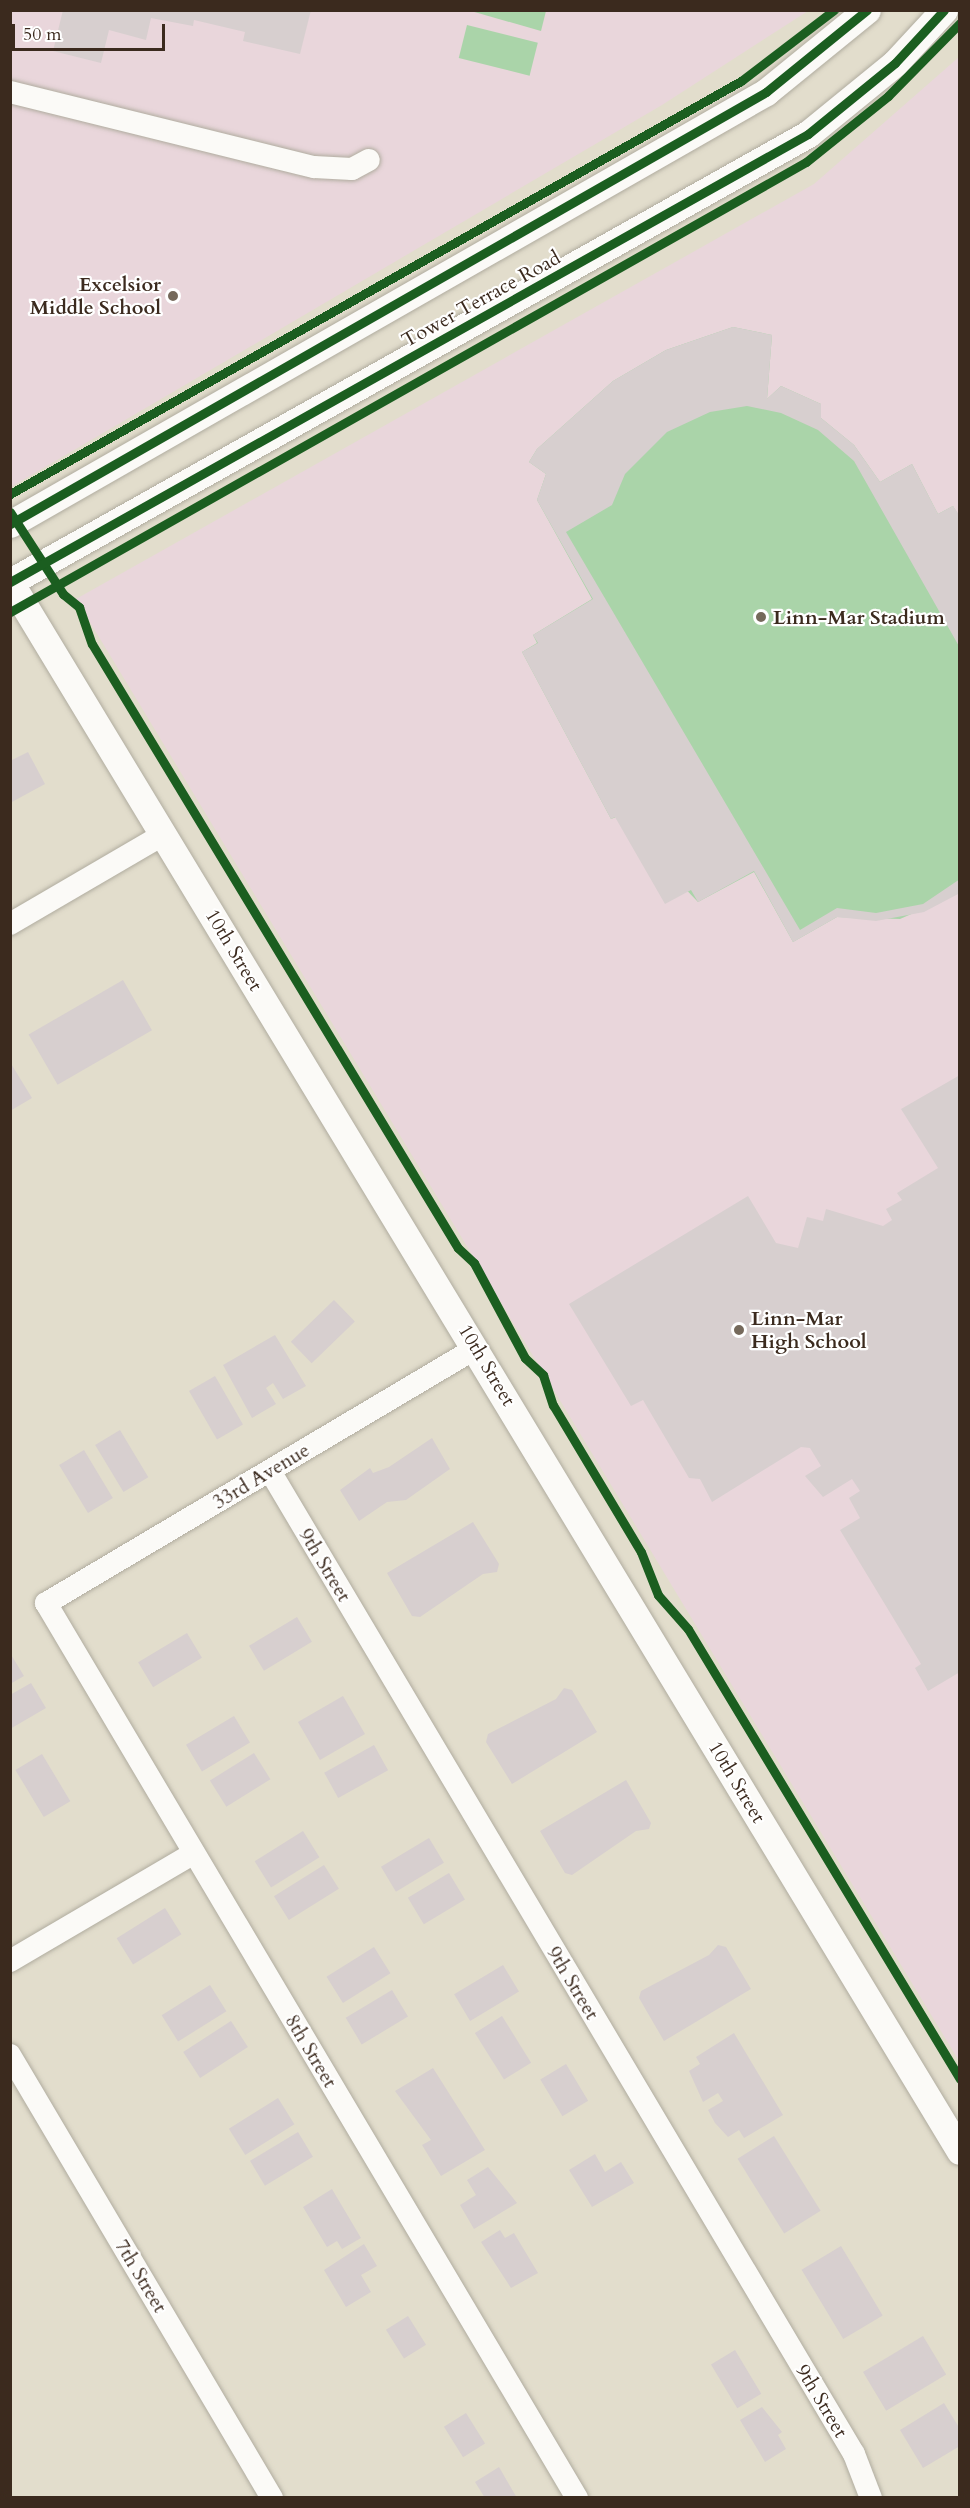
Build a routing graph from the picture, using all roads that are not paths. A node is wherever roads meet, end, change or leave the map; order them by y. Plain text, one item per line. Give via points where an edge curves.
1 (867, 10) edge
2 (944, 10) edge
3 (10, 92) edge
4 (369, 160) dead end
5 (10, 525) edge
6 (11, 582) edge
7 (164, 834) junction
8 (10, 924) edge
9 (476, 1348) junction
10 (270, 1471) junction
11 (46, 1604) joint
12 (194, 1853) junction
13 (10, 1961) edge
14 (10, 2055) edge
15 (960, 2151) edge
16 (272, 2498) edge
17 (577, 2498) edge
18 (871, 2498) edge

1 - 5 street, Tower Terrace Road via 766,92
2 - 6 street, Tower Terrace Road via 895,63 799,140
3 - 4 street via 314,167 352,169
6 - 7 street, 10th Street
7 - 8 street
7 - 9 street, 10th Street
9 - 10 street, 33rd Avenue
9 - 15 street, 10th Street
10 - 11 street, 33rd Avenue
10 - 18 street, 9th Street via 854,2454
11 - 12 street, 8th Street
12 - 13 street
12 - 17 street, 8th Street
14 - 16 street, 7th Street

